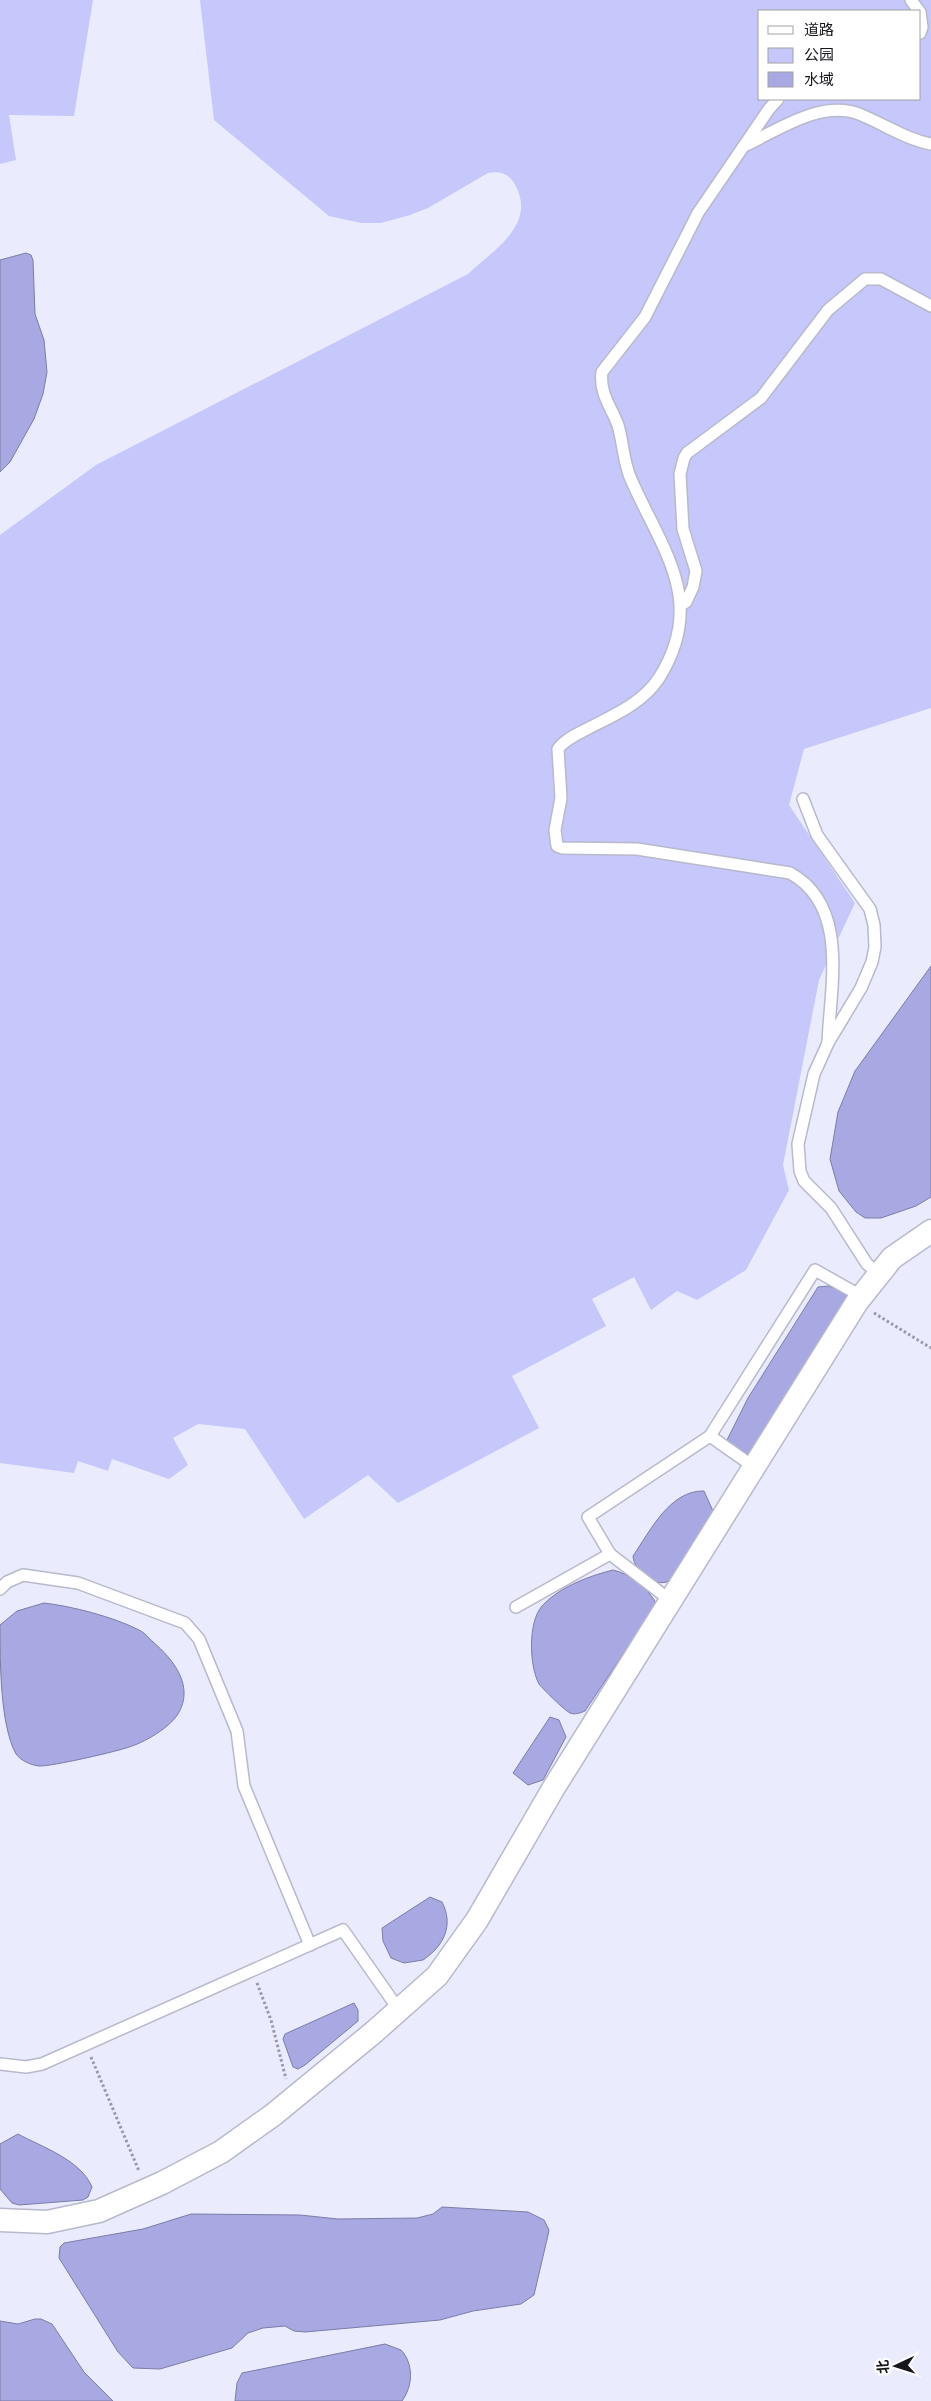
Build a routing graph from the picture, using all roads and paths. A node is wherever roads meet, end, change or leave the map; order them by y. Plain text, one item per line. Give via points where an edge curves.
1 (777, 100) edge
2 (931, 144) edge
3 (746, 145) junction
4 (931, 306) edge
5 (681, 605) junction
6 (803, 799) dead end
7 (828, 1043) junction
8 (931, 1231) edge
9 (878, 1273) junction
10 (859, 1299) junction
11 (931, 1348) edge
12 (710, 1436) junction
13 (754, 1467) junction
14 (610, 1554) junction
15 (0, 1589) edge
16 (670, 1600) junction
17 (516, 1607) dead end
18 (310, 1945) junction
19 (252, 1971) junction
20 (399, 2010) junction
21 (85, 2045) junction
22 (0, 2064) edge
23 (292, 2099) junction
24 (147, 2190) junction
25 (0, 2220) edge

1 - 3 lane
2 - 3 lane via 917,141 858,114 837,110 802,118
3 - 5 lane via 698,213 645,317 602,372 604,393 618,428 621,449 676,576
4 - 5 lane via 881,279 865,278 828,310 761,398 687,454 680,474 684,529 696,571 694,587
5 - 7 lane via 678,632 669,658 649,691 627,708 570,738 558,749 561,798 555,830 557,846 637,849 790,873 800,878 821,903 832,945
6 - 7 lane via 817,835 870,909 874,925 872,962 861,988
7 - 9 lane via 814,1074 798,1144 800,1171 804,1181 831,1208 867,1264
8 - 9 street via 892,1258
9 - 10 street
10 - 11 path
10 - 12 lane via 815,1270
10 - 13 street
12 - 13 lane
12 - 14 lane via 588,1517
13 - 16 street
14 - 16 lane
14 - 17 lane
15 - 18 lane via 23,1575 78,1583 185,1623 199,1639 240,1741 244,1786
16 - 20 street via 476,1920 444,1968
18 - 19 lane
18 - 20 lane via 343,1930
19 - 21 lane
19 - 23 path via 271,2020
20 - 23 street
21 - 22 lane via 34,2066
21 - 24 path
23 - 24 street via 220,2152
24 - 25 street via 78,2217 47,2222

